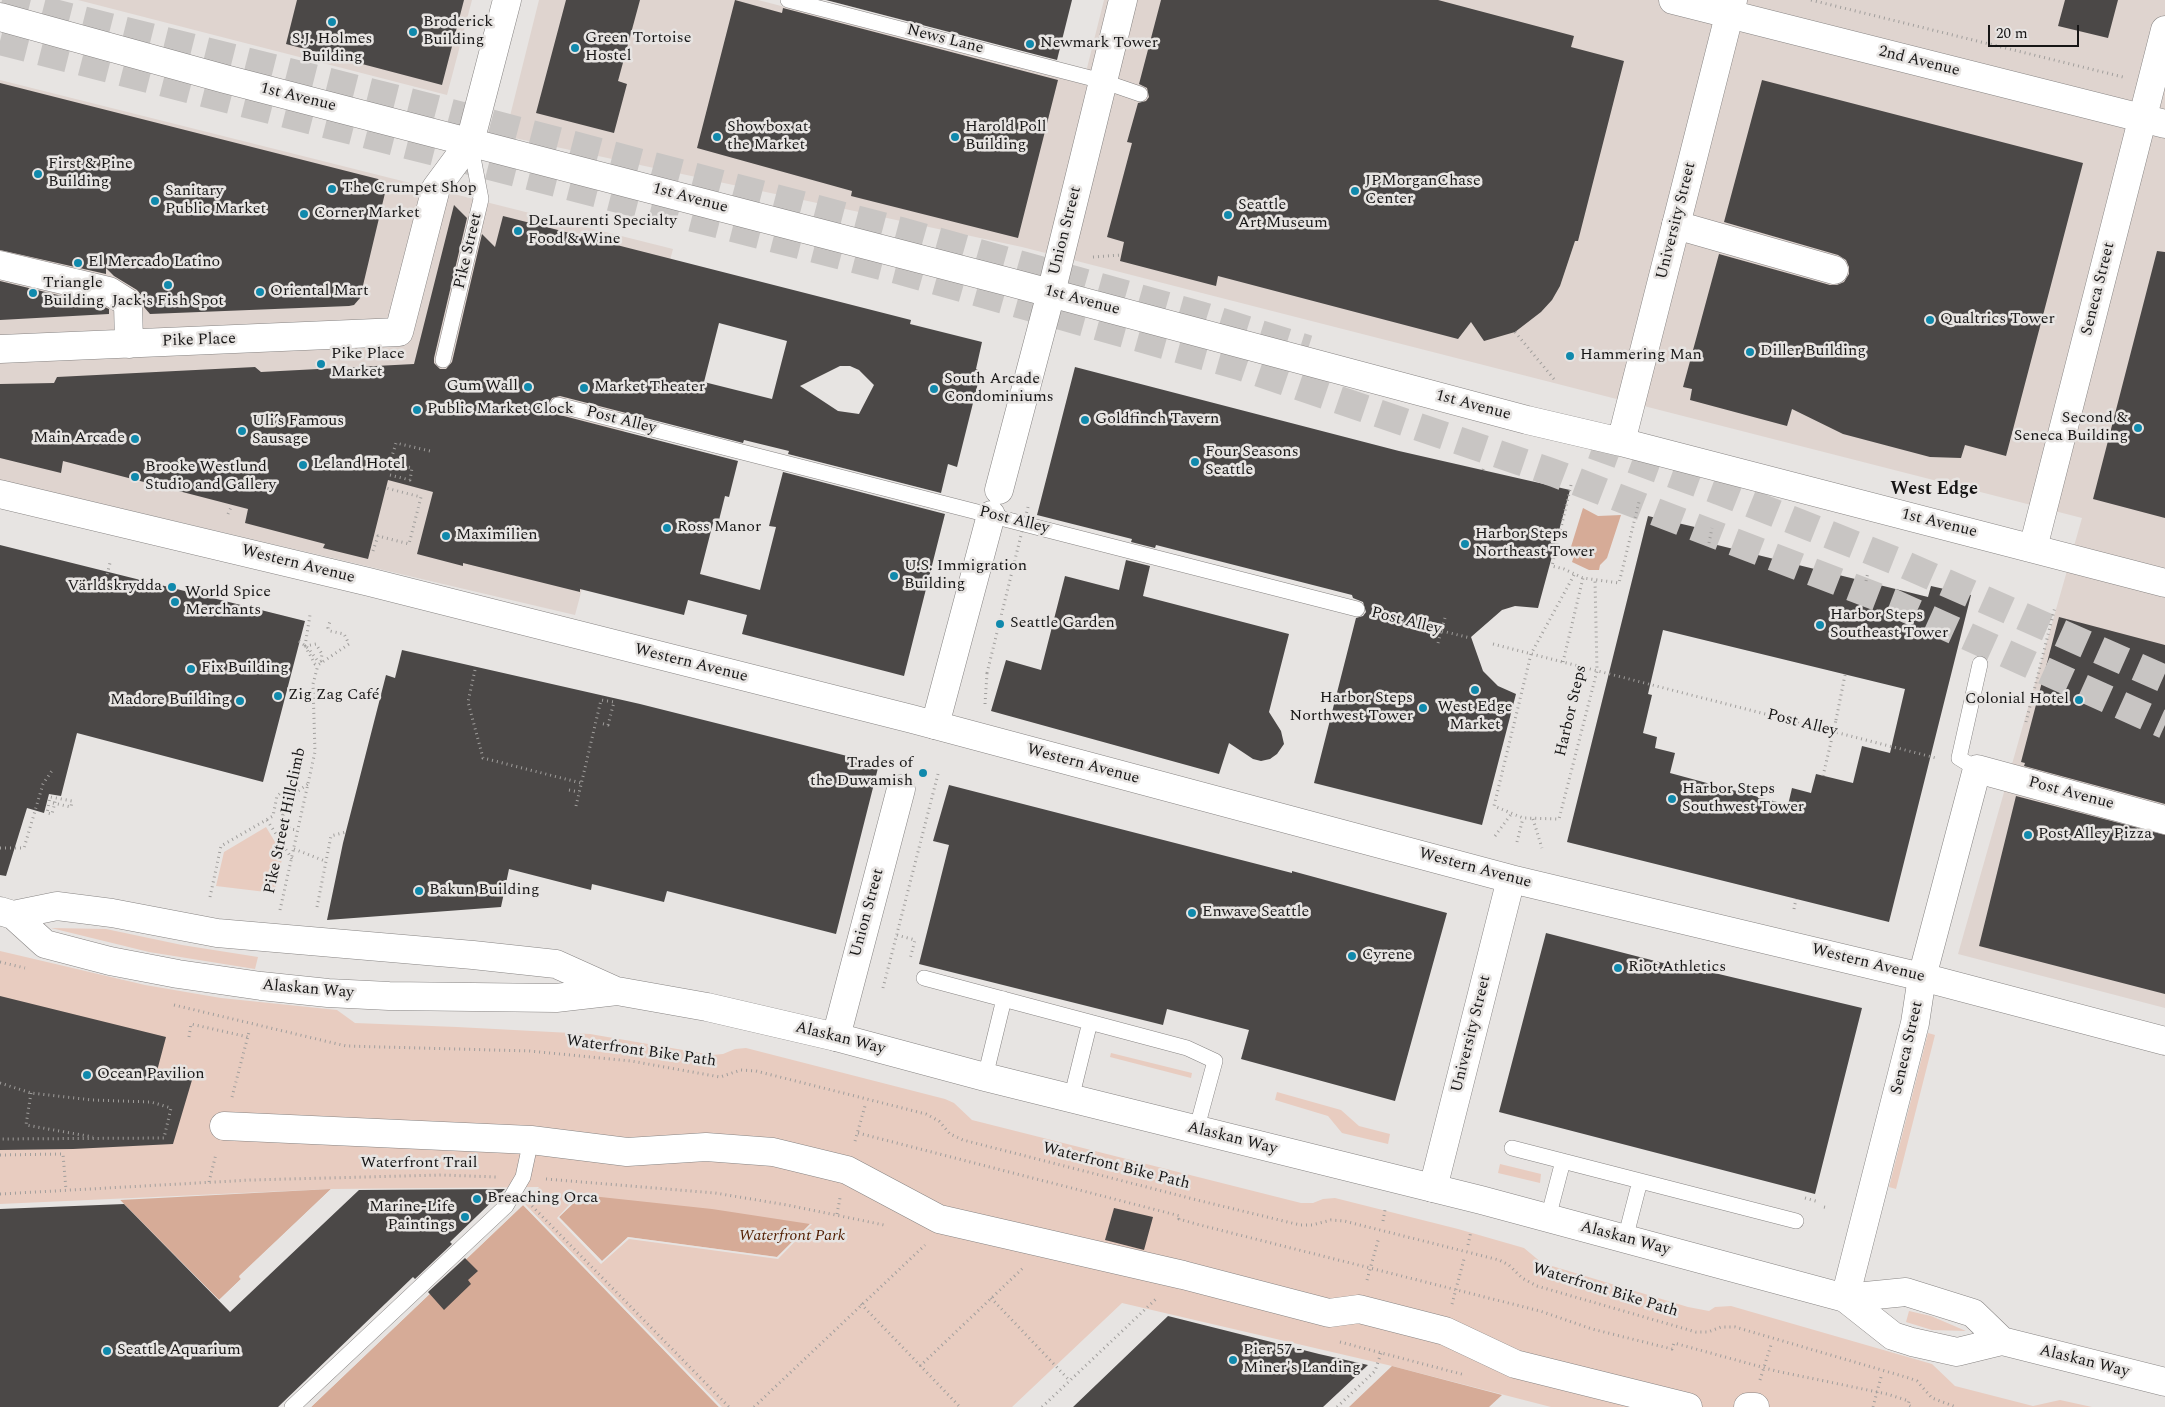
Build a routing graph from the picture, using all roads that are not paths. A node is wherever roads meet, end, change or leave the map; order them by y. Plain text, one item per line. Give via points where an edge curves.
1 (507, 0) edge
2 (788, 0) edge
3 (1123, 0) edge
4 (1673, 0) edge
5 (1731, 7) edge
6 (0, 17) edge
7 (2165, 30) edge
8 (1102, 81) junction
9 (1140, 94) dead end
10 (2154, 121) edge
11 (470, 142) junction
12 (1676, 225) junction
13 (0, 265) edge
14 (1834, 270) dead end
15 (1051, 293) junction
16 (399, 332) joint
17 (129, 344) junction
18 (0, 349) edge
19 (444, 360) dead end
20 (558, 405) dead end
21 (1621, 442) junction
22 (999, 490) dead end
23 (0, 494) edge
24 (991, 515) junction
25 (2033, 548) junction
26 (2165, 583) edge
27 (1358, 609) road end
28 (1980, 664) dead end
29 (935, 725) junction
30 (1977, 769) junction
31 (901, 789) dead end
32 (2165, 820) edge
33 (1511, 879) junction
34 (6, 913) edge
35 (1922, 977) junction
36 (924, 978) dead end
37 (617, 991) junction
38 (1004, 999) junction
39 (1090, 1022) junction
40 (836, 1037) junction
41 (2165, 1041) edge
42 (984, 1077) junction
43 (1071, 1099) junction
44 (224, 1126) dead end
45 (1196, 1130) junction
46 (531, 1140) junction
47 (1512, 1148) dead end
48 (1563, 1161) junction
49 (1640, 1181) junction
50 (1433, 1188) junction
51 (1548, 1218) junction
52 (1796, 1221) dead end
53 (1625, 1239) junction
54 (1845, 1298) junction
55 (2002, 1341) junction
56 (2165, 1382) edge
57 (292, 1407) edge
58 (1688, 1407) edge
59 (1748, 1407) edge
60 (1754, 1407) edge

1 - 11 main road, Pike Street
2 - 8 lane, News Lane
3 - 8 main road, Union Street
4 - 5 main road, 2nd Avenue
5 - 10 main road, 2nd Avenue
5 - 12 main road, University Street
6 - 11 main road, 1st Avenue
7 - 10 main road, Seneca Street via 2151,85
8 - 9 lane, News Lane
8 - 15 main road, Union Street
10 - 25 main road, Seneca Street
11 - 15 main road, 1st Avenue
11 - 16 main road, Pike Street via 436,188
11 - 19 lane, Pike Street via 481,199
12 - 14 main road
12 - 21 main road, University Street
13 - 17 main road via 109,291 128,303
15 - 21 main road, 1st Avenue via 1518,418
15 - 22 main road, Union Street
16 - 17 main road, Pike Place
17 - 18 main road, Pike Place
20 - 24 lane, Post Alley
21 - 25 main road, 1st Avenue
23 - 29 main road, Western Avenue via 369,582
24 - 27 lane, Post Alley
24 - 29 main road
25 - 26 main road, 1st Avenue
28 - 30 lane via 1959,758
29 - 33 main road, Western Avenue
30 - 32 main road, Post Avenue
30 - 35 main road, Seneca Street
31 - 40 main road, Union Street
33 - 35 main road, Western Avenue
33 - 50 main road, University Street
34 - 37 main road, Alaskan Way via 57,906 112,913 217,934 556,964
34 - 37 main road, Alaskan Way via 46,944 110,961 261,986 389,996 556,998
35 - 41 main road, Western Avenue
35 - 54 main road, Seneca Street via 1915,1023
36 - 38 lane
37 - 40 main road, Alaskan Way via 707,1007
38 - 39 lane
38 - 42 lane
39 - 43 lane
39 - 45 lane via 1187,1048 1215,1061
40 - 42 main road, Alaskan Way
42 - 43 main road, Alaskan Way
43 - 45 main road, Alaskan Way
44 - 46 main road
45 - 50 main road, Alaskan Way
46 - 57 lane via 520,1183 506,1206
46 - 58 main road via 627,1152 706,1147 773,1152 847,1170 938,1218 1329,1313 1359,1310 1445,1331 1515,1364
47 - 48 lane
48 - 49 lane
48 - 51 lane
49 - 52 lane
49 - 53 lane
50 - 51 main road, Alaskan Way
51 - 53 main road, Alaskan Way
53 - 54 main road, Alaskan Way
54 - 55 main road, Alaskan Way via 1906,1292 1972,1313
54 - 55 main road, Alaskan Way via 1893,1336 1912,1342 1957,1352
55 - 56 main road, Alaskan Way
59 - 60 main road

